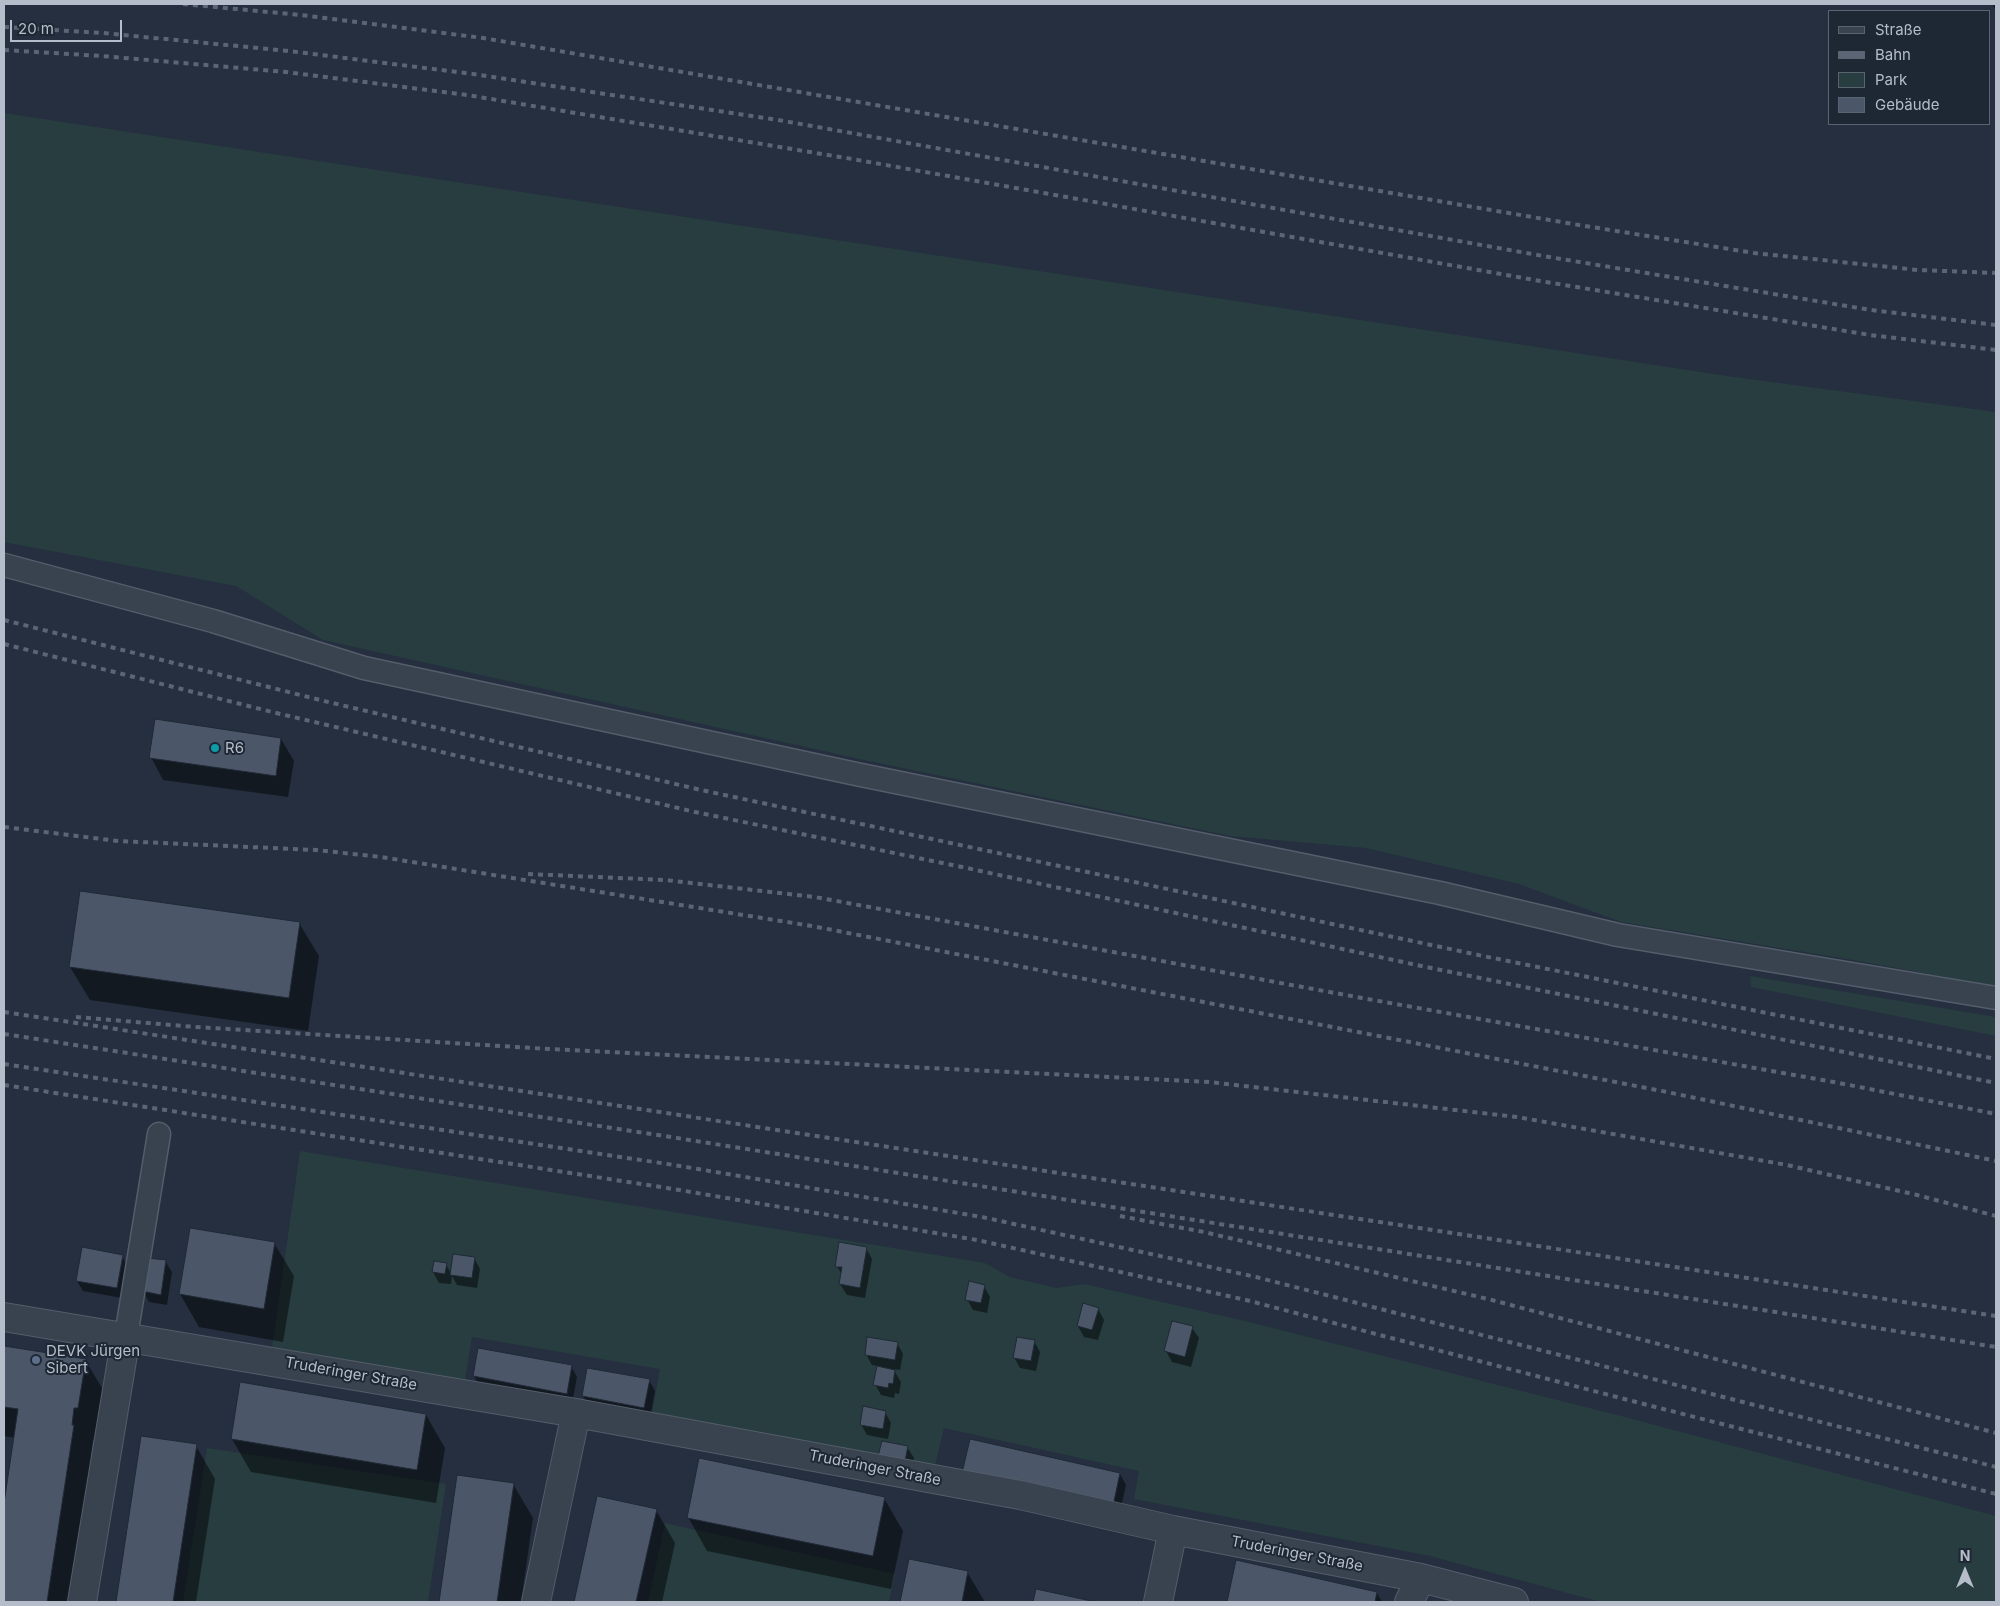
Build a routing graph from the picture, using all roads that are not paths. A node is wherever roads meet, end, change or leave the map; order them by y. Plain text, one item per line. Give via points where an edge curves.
1 (4, 565) edge
2 (1996, 998) edge
3 (158, 1134) dead end
4 (4, 1317) edge
5 (126, 1336) junction
6 (576, 1413) junction
7 (1173, 1530) junction
8 (1421, 1578) junction
9 (82, 1602) edge
10 (536, 1602) edge
11 (1158, 1602) edge
12 (1410, 1602) edge
13 (1514, 1602) edge

1 - 2 lane via 213,621 364,668 856,774 1440,893 1618,935
3 - 5 lane
4 - 5 street, Truderinger Straße
5 - 6 street, Truderinger Straße
5 - 9 street
6 - 7 street, Truderinger Straße via 1020,1495
6 - 10 street
7 - 8 street, Truderinger Straße
7 - 11 street
8 - 12 street
8 - 13 street, Truderinger Straße

